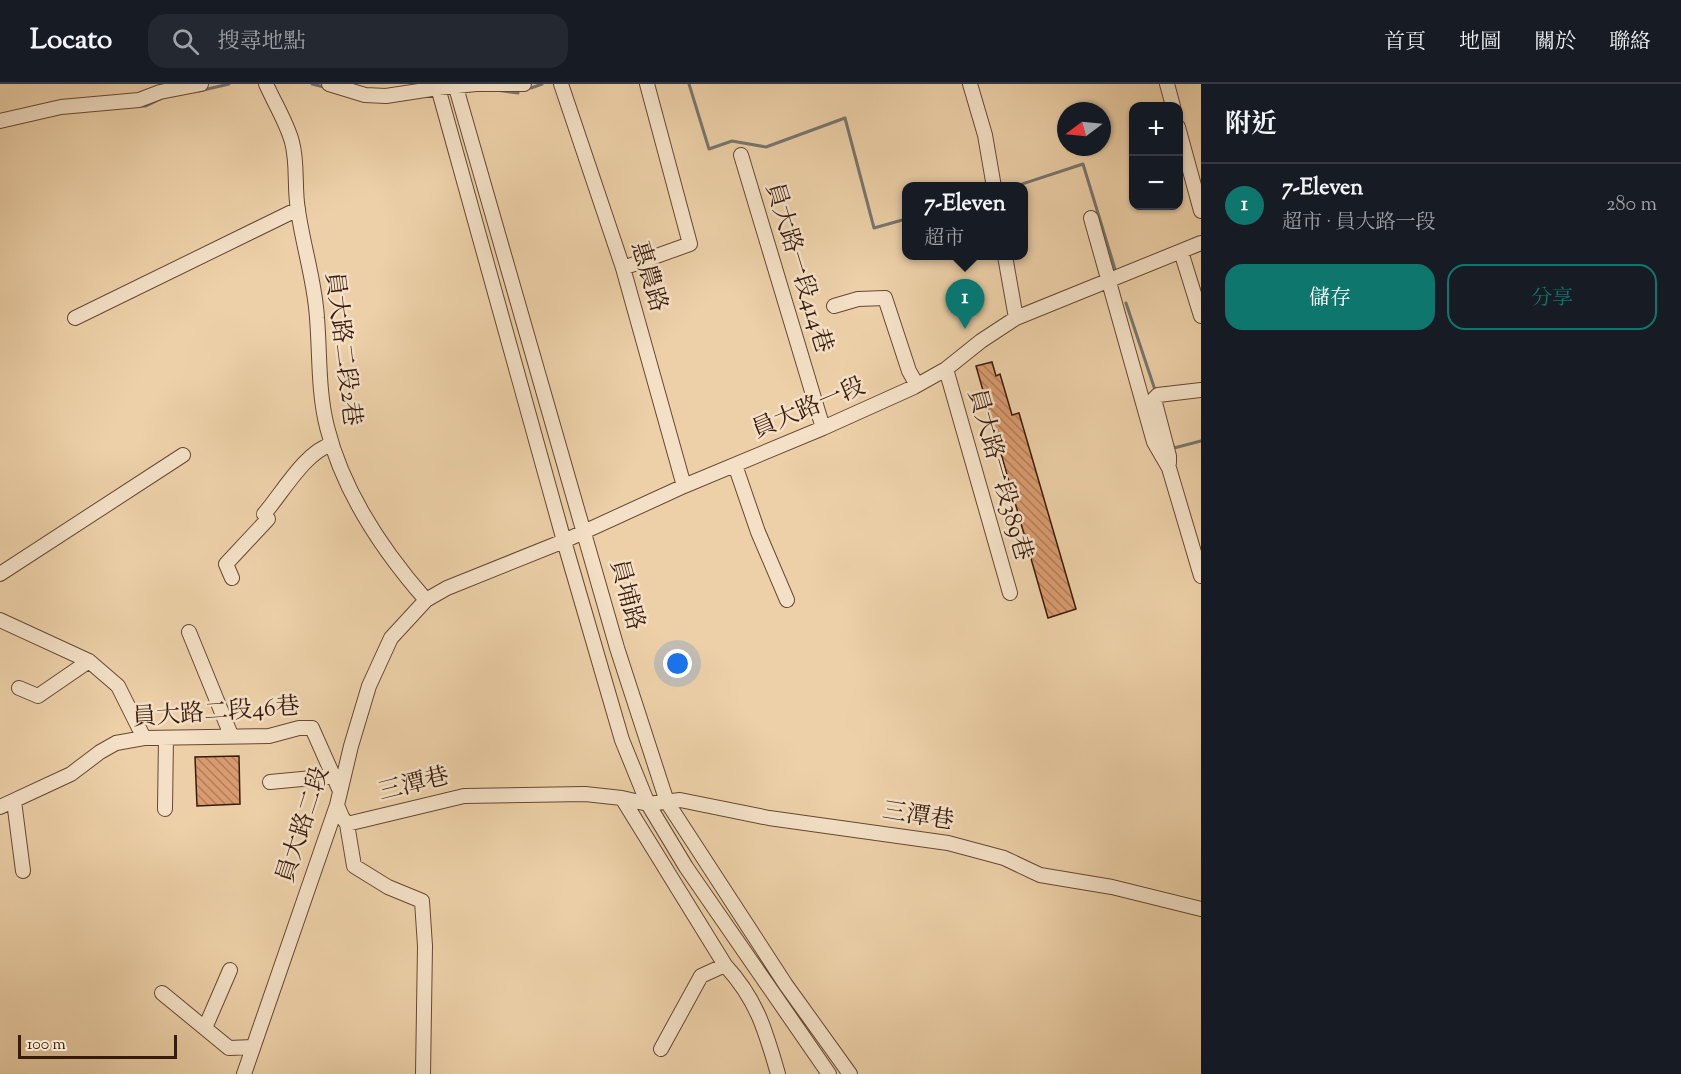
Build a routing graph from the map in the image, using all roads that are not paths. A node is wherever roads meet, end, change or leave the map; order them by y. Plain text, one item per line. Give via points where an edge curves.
1 (201, 84) edge
2 (266, 84) edge
3 (328, 84) edge
4 (524, 84) edge
5 (561, 84) edge
6 (647, 84) edge
7 (970, 84) edge
8 (1167, 84) edge
9 (455, 85) edge
10 (437, 86) edge
11 (1172, 102) edge
12 (0, 121) edge
13 (1183, 142) edge
14 (741, 155) dead end
15 (993, 182) edge
16 (297, 209) junction
17 (1201, 211) edge
18 (1090, 218) dead end
19 (1201, 243) edge
20 (1183, 258) dead end
21 (1006, 260) edge
22 (623, 268) junction
23 (1109, 281) junction
24 (834, 306) dead end
25 (1201, 316) edge
26 (75, 318) dead end
27 (1016, 318) junction
28 (946, 369) junction
29 (917, 385) junction
30 (1201, 390) edge
31 (823, 428) junction
32 (332, 444) junction
33 (183, 454) dead end
34 (735, 465) junction
35 (1169, 468) junction
36 (684, 486) junction
37 (585, 531) junction
38 (564, 541) junction
39 (0, 574) edge
40 (1201, 576) edge
41 (232, 578) dead end
42 (1010, 593) dead end
43 (426, 600) junction
44 (787, 600) dead end
45 (0, 620) edge
46 (189, 632) dead end
47 (88, 661) junction
48 (19, 688) dead end
49 (231, 735) junction
50 (144, 738) junction
51 (166, 738) junction
52 (334, 776) junction
53 (270, 782) dead end
54 (339, 798) junction
55 (622, 798) junction
56 (14, 801) junction
57 (667, 802) junction
58 (648, 804) junction
59 (0, 807) edge
60 (165, 809) dead end
61 (347, 824) junction
62 (23, 871) dead end
63 (1201, 909) edge
64 (725, 964) junction
65 (230, 970) dead end
66 (162, 993) dead end
67 (205, 1028) junction
68 (253, 1047) junction
69 (661, 1049) dead end
70 (244, 1074) edge
71 (423, 1074) edge
72 (778, 1074) edge
73 (829, 1074) edge
74 (850, 1074) edge

1 - 12 street via 139,100 62,107
2 - 16 street, 員大路二段2巷 via 292,140
3 - 10 street via 376,96
4 - 9 street
5 - 22 street, 惠農路
6 - 22 street via 690,244
7 - 15 street
8 - 11 street
9 - 10 street
9 - 37 street, 員埔路
10 - 38 street, 員埔路
13 - 17 street
14 - 31 street, 員大路一段414巷
16 - 26 street
16 - 32 street, 員大路二段2巷 via 316,304 321,394
18 - 23 street
19 - 23 street, 員大路一段
20 - 25 street
21 - 27 street
22 - 36 street, 惠農路
23 - 27 street, 員大路一段
23 - 35 street via 1154,442
24 - 29 street via 885,297
27 - 28 street, 員大路一段
28 - 29 street, 員大路一段
28 - 42 street, 員大路一段389巷
29 - 31 street, 員大路一段
30 - 35 street via 1158,395 1154,399
31 - 34 street, 員大路一段
32 - 41 street via 307,459 264,514 268,519 226,564
32 - 43 street, 員大路二段2巷 via 375,533
33 - 39 street
34 - 36 street, 員大路一段
34 - 44 street
35 - 40 street
36 - 37 street, 員大路一段
37 - 38 street, 員大路一段
37 - 57 street, 員埔路 via 617,648
38 - 43 street, 員大路一段
38 - 58 street, 員埔路 via 622,740
43 - 54 street, 員大路二段 via 391,638 369,687
45 - 47 street
46 - 49 street
47 - 48 street via 38,696
47 - 50 street via 118,686
49 - 51 street, 員大路二段46巷
49 - 52 street, 員大路二段46巷 via 269,736 312,728
50 - 51 street, 員大路二段46巷
50 - 56 street, 員大路二段46巷 via 116,743 71,774
51 - 60 street
52 - 53 street
52 - 54 street, 員大路二段46巷
54 - 61 street
54 - 68 street, 員大路二段
55 - 58 street, 三潭巷
55 - 61 street, 三潭巷 via 585,794 464,796
55 - 64 street
56 - 59 street, 員大路二段46巷
56 - 62 street
57 - 58 street, 三潭巷
57 - 63 street, 三潭巷 via 680,800 769,818 948,843 1004,858 1040,875 1112,887
57 - 74 street, 員埔路 via 786,985
58 - 73 street, 員埔路 via 686,867
61 - 71 street via 354,866 388,887 422,901
64 - 69 street via 701,976
64 - 72 street via 743,984 763,1024
65 - 67 street
66 - 67 street
67 - 68 street via 229,1048
68 - 70 street, 員大路二段

